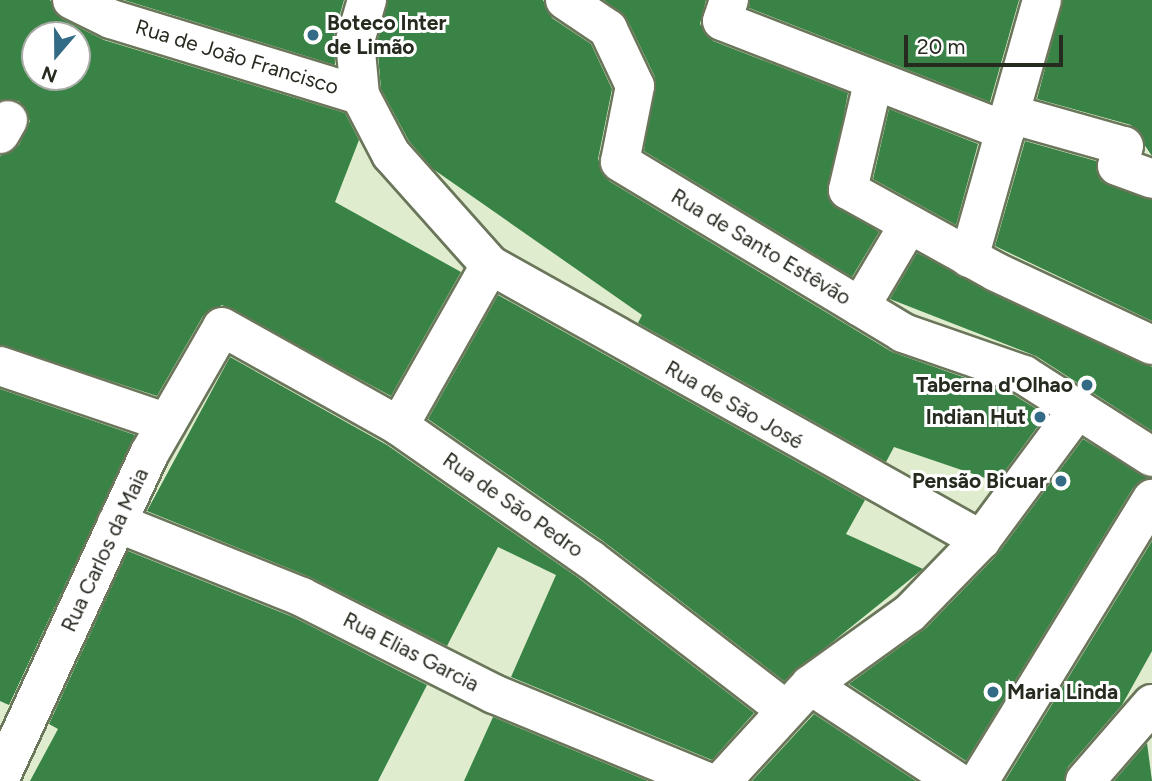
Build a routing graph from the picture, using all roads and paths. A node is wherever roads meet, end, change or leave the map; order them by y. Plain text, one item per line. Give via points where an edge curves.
1 (72, 0) edge
2 (367, 0) edge
3 (565, 0) edge
4 (729, 0) edge
5 (1038, 1) edge
6 (873, 83) junction
7 (360, 95) junction
8 (1007, 122) junction
9 (1152, 178) edge
10 (909, 223) junction
11 (970, 258) junction
12 (490, 265) junction
13 (860, 307) junction
14 (222, 327) joint
15 (1152, 345) edge
16 (0, 366) edge
17 (1078, 409) junction
18 (167, 424) junction
19 (399, 426) junction
20 (1152, 457) edge
21 (1152, 499) edge
22 (117, 523) junction
23 (981, 540) junction
24 (798, 697) junction
25 (1152, 704) edge
26 (8, 738) edge
27 (0, 778) edge
28 (705, 781) edge
29 (722, 781) edge
30 (956, 781) edge
31 (979, 781) edge
32 (1085, 781) edge

1 - 7 street, Rua de João Francisco via 111,19
2 - 7 street via 355,41
3 - 13 street, Rua de Santo Estêvão via 608,29 635,86 620,162
4 - 6 street via 722,21
5 - 8 street
6 - 8 street
6 - 10 street via 848,190
7 - 12 street, Rua de João Francisco via 391,154
8 - 9 street via 1124,146 1117,166
8 - 11 street
10 - 11 street
10 - 13 street
11 - 15 street
12 - 19 street
12 - 23 street, Rua de São José
13 - 17 street, Rua de Santo Estêvão via 903,333 1024,375
14 - 18 street, Rua Carlos da Maia
14 - 19 street, Rua de São Pedro
16 - 18 street
17 - 20 street, Rua de Santo Estêvão
17 - 23 street
18 - 22 street, Rua Carlos da Maia
19 - 24 street, Rua de São Pedro
21 - 31 street
22 - 26 street, Rua Carlos da Maia
22 - 28 street, Rua Elias Garcia via 302,597 494,694
23 - 24 street via 910,612
24 - 29 street
24 - 30 street, Rua de São Pedro
25 - 32 street
26 - 27 street, Rua Carlos da Maia

